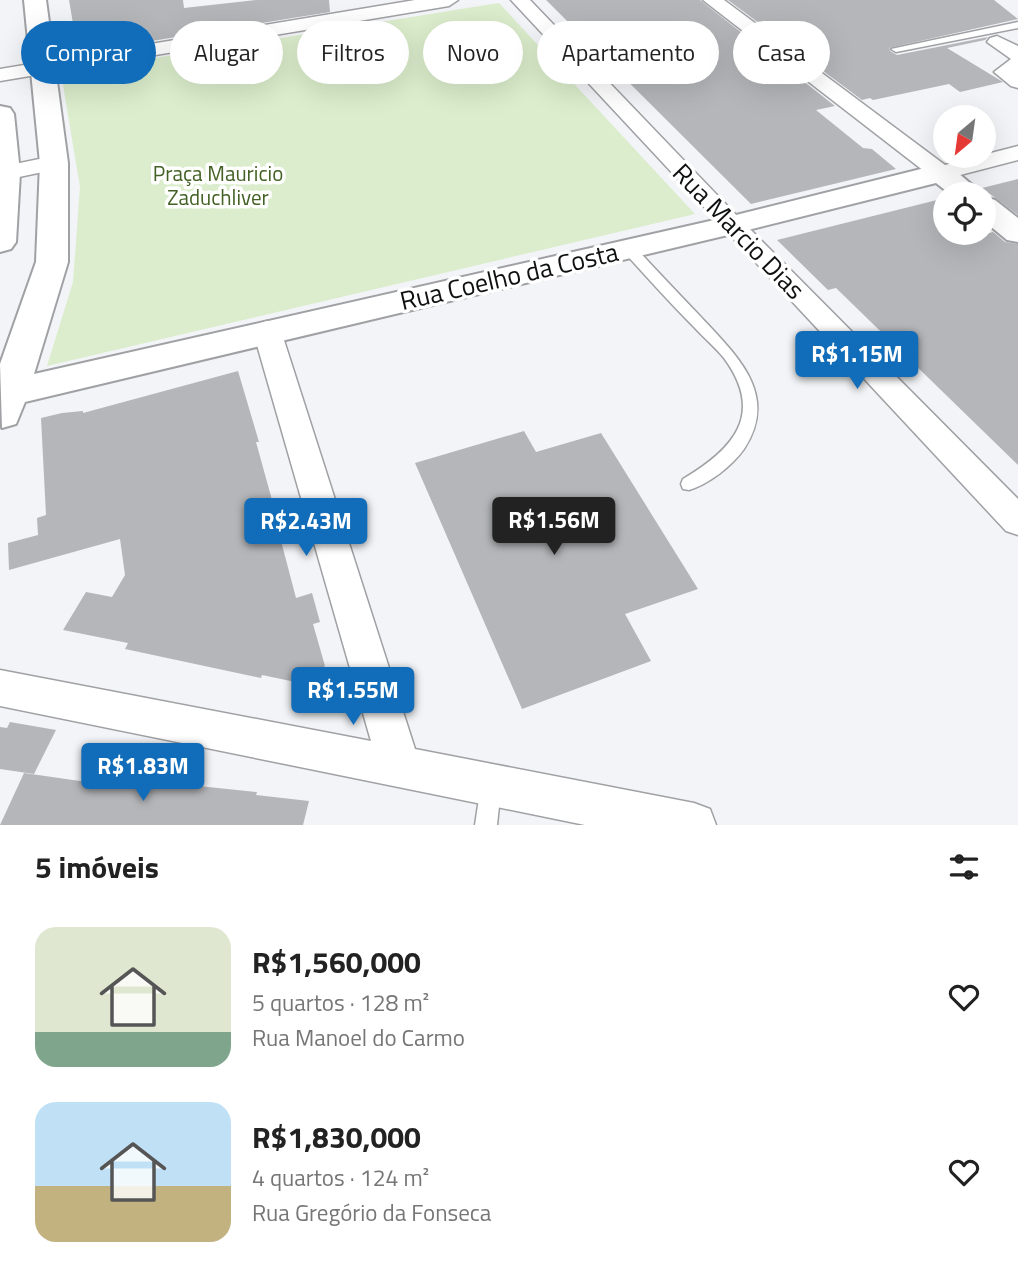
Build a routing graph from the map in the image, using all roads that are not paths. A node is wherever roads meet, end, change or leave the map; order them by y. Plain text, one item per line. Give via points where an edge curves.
1 (35, 0) edge
2 (449, 0) edge
3 (520, 0) edge
4 (712, 0) edge
5 (37, 21) edge
6 (1018, 25) edge
7 (997, 42) dead end
8 (156, 50) edge
9 (896, 50) dead end
10 (1018, 55) edge
11 (21, 72) edge
12 (0, 75) edge
13 (45, 84) edge
14 (0, 114) edge
15 (1018, 153) edge
16 (54, 163) junction
17 (2, 173) edge
18 (941, 173) junction
19 (953, 182) edge
20 (996, 216) edge
21 (732, 225) junction
22 (1018, 233) edge
23 (0, 242) edge
24 (629, 249) junction
25 (267, 331) junction
26 (3, 403) edge
27 (689, 484) dead end
28 (1018, 521) edge
29 (0, 688) edge
30 (400, 768) junction
31 (488, 806) edge
32 (694, 825) edge

1 - 5 street
2 - 8 street
3 - 21 street, Rua Marcio Dias
4 - 18 street
6 - 9 lane
7 - 10 street
11 - 12 street
13 - 16 street
14 - 17 street
15 - 18 street, Rua Coelho da Costa
16 - 17 street
16 - 26 street via 52,262
17 - 23 street
18 - 19 street
18 - 21 street, Rua Coelho da Costa
20 - 22 street
21 - 24 street, Rua Coelho da Costa
21 - 28 street, Rua Marcio Dias
24 - 25 street, Rua Coelho da Costa
24 - 27 lane via 735,362 749,395 750,422 742,443 717,468
25 - 26 street, Rua Coelho da Costa
25 - 30 street
29 - 30 street
30 - 31 street
31 - 32 street

